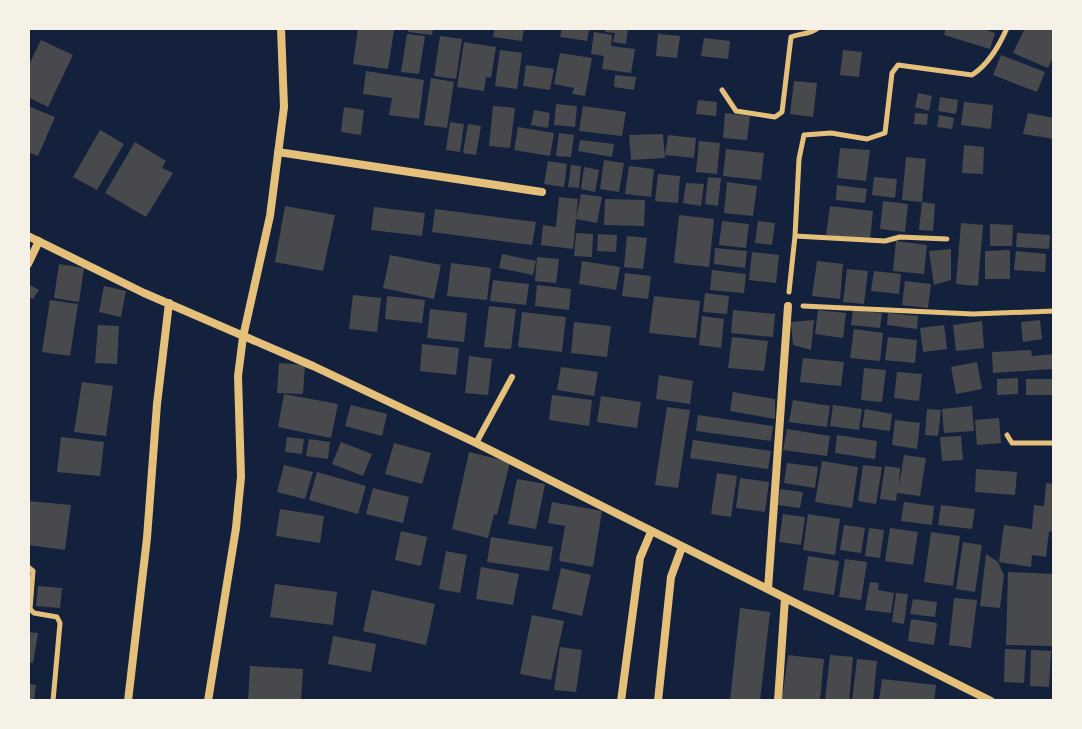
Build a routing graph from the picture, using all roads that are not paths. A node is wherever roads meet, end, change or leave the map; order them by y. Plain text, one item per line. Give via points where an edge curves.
1 (281, 28) edge
2 (278, 152) junction
3 (542, 192) dead end
4 (28, 236) edge
5 (39, 241) junction
6 (28, 264) edge
7 (169, 303) junction
8 (788, 306) road end
9 (243, 337) junction
10 (512, 377) dead end
11 (476, 443) junction
12 (651, 532) junction
13 (682, 547) junction
14 (768, 589) junction
15 (785, 598) junction
16 (128, 701) edge
17 (208, 701) edge
18 (621, 701) edge
19 (658, 701) edge
20 (778, 701) edge
21 (991, 701) edge

1 - 2 street via 284,107
2 - 3 street
2 - 9 street via 270,216
4 - 5 street
5 - 6 street
5 - 7 street
7 - 9 street
7 - 16 street
8 - 14 street
9 - 11 street
9 - 17 street via 238,376 241,477
10 - 11 lane
11 - 12 street
12 - 13 street
12 - 18 street via 640,558
13 - 14 street
13 - 19 street via 671,577
14 - 15 street
15 - 20 street
15 - 21 street

